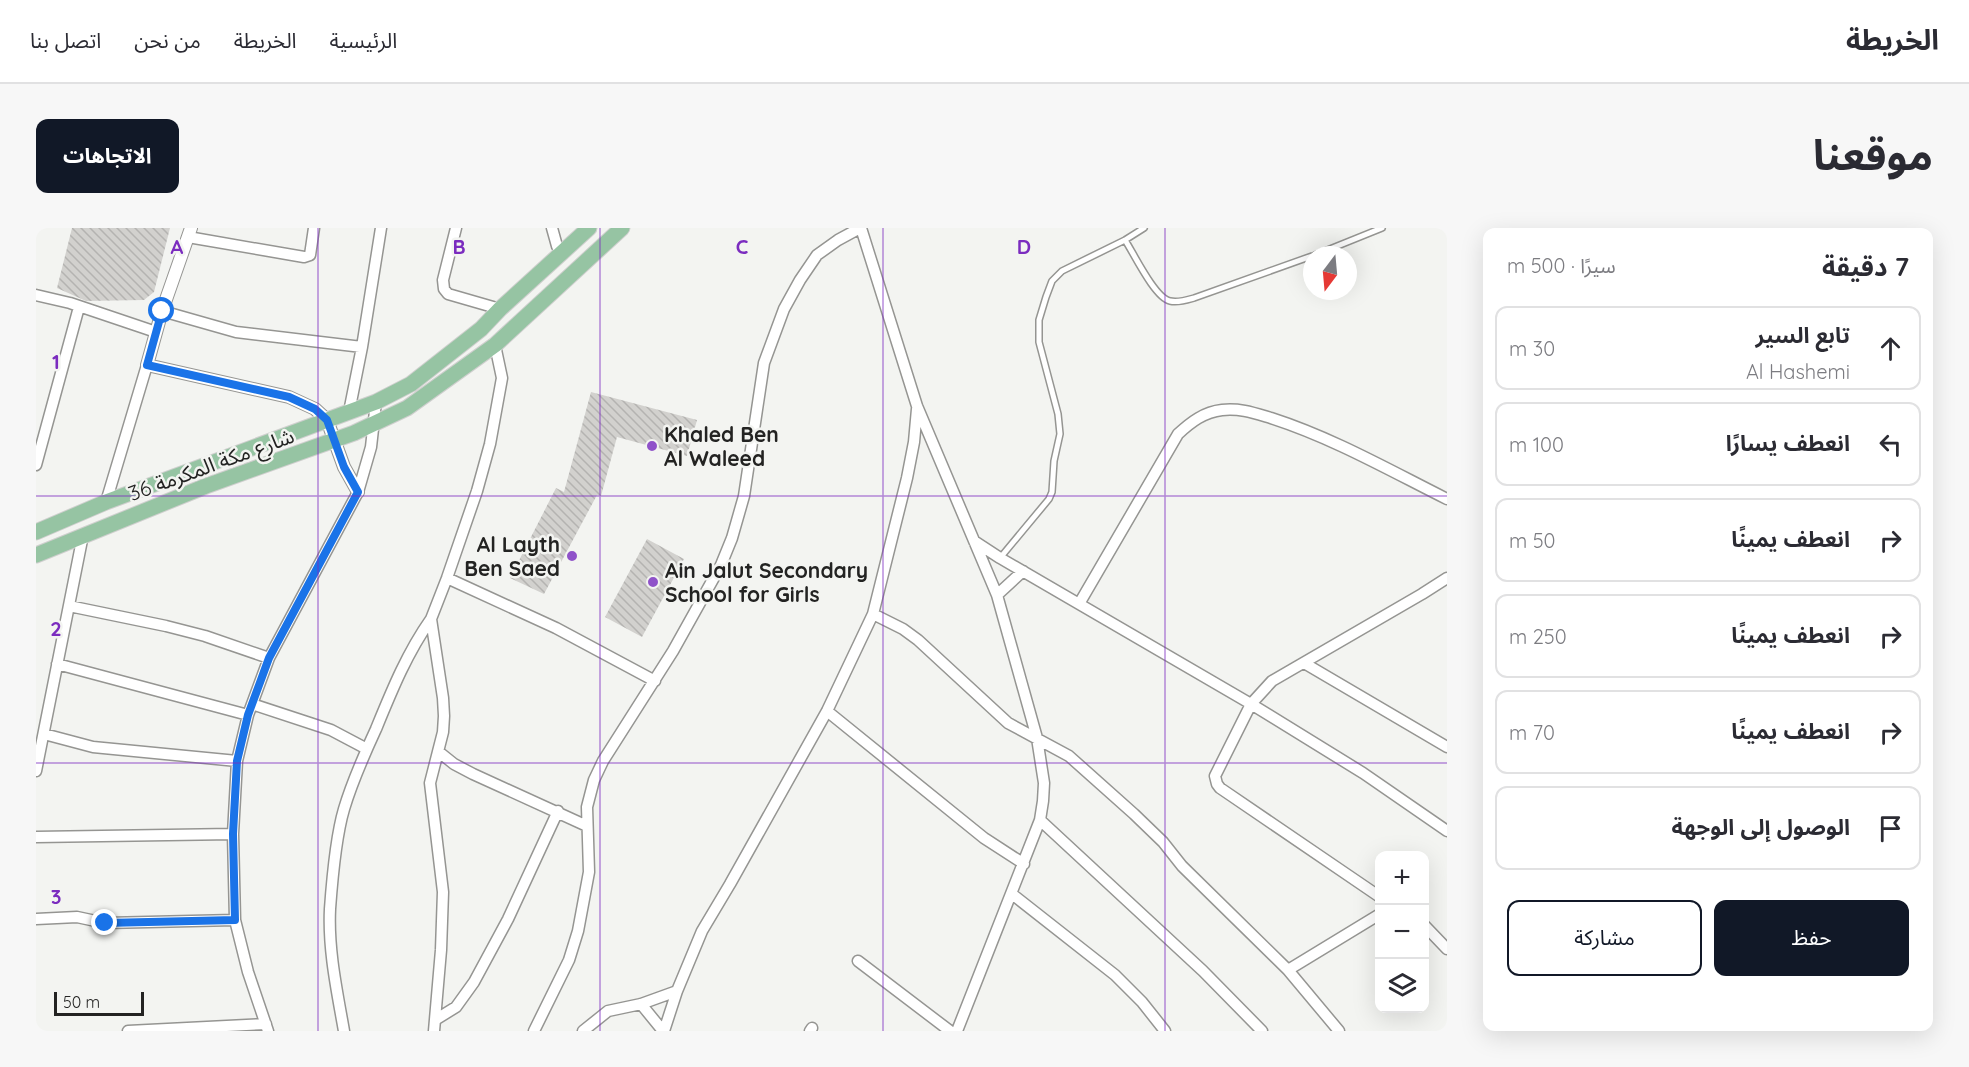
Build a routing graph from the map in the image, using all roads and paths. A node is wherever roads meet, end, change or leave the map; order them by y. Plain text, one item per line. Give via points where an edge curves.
1 (314, 228) edge
2 (381, 228) edge
3 (456, 228) edge
4 (552, 228) edge
5 (589, 228) edge
6 (621, 228) edge
7 (861, 228) edge
8 (1144, 228) edge
9 (1382, 228) edge
10 (189, 232) edge
11 (1125, 240) junction
12 (1338, 246) edge
13 (562, 254) junction
14 (1303, 260) edge
15 (36, 295) edge
16 (79, 307) junction
17 (500, 309) junction
18 (162, 311) junction
19 (156, 332) junction
20 (495, 345) junction
21 (362, 347) junction
22 (147, 365) junction
23 (376, 402) junction
24 (917, 406) junction
25 (349, 412) junction
26 (327, 420) junction
27 (375, 423) junction
28 (334, 441) junction
29 (36, 465) edge
30 (358, 492) junction
31 (1447, 499) edge
32 (106, 502) junction
33 (36, 532) edge
34 (83, 535) junction
35 (974, 541) junction
36 (36, 555) edge
37 (1000, 558) junction
38 (1023, 571) junction
39 (447, 578) junction
40 (1447, 578) edge
41 (997, 595) junction
42 (1079, 604) junction
43 (69, 606) junction
44 (873, 614) junction
45 (430, 619) junction
46 (269, 658) junction
47 (1304, 663) junction
48 (57, 664) junction
49 (655, 681) junction
50 (252, 704) junction
51 (1251, 704) junction
52 (827, 711) junction
53 (248, 715) junction
54 (44, 734) junction
55 (1037, 738) junction
56 (1447, 747) edge
57 (367, 749) junction
58 (439, 752) junction
59 (237, 761) junction
60 (36, 771) edge
61 (558, 812) junction
62 (1040, 820) junction
63 (587, 826) junction
64 (1447, 831) edge
65 (233, 834) junction
66 (36, 837) edge
67 (1024, 864) junction
68 (1012, 894) junction
69 (1375, 894) edge
70 (1375, 917) edge
71 (36, 919) edge
72 (235, 920) junction
73 (1429, 930) edge
74 (1447, 950) edge
75 (858, 961) dead end
76 (1288, 970) junction
77 (677, 991) junction
78 (641, 1004) junction
79 (434, 1025) edge
80 (267, 1027) edge
81 (128, 1031) edge
82 (344, 1031) edge
83 (534, 1031) edge
84 (584, 1031) edge
85 (664, 1031) edge
86 (950, 1031) edge
87 (957, 1031) edge
88 (1165, 1031) edge
89 (1262, 1031) edge
90 (1339, 1031) edge

1 - 10 street via 312,251 304,257
2 - 21 street
3 - 17 street via 444,289 448,294
4 - 13 street
5 - 13 main road, شارع مكة المكرمة 36
6 - 20 main road, شارع مكة المكرمة 36
7 - 24 street
7 - 49 street via 817,255 784,309 764,363 744,496 732,538
8 - 11 lane
9 - 12 lane
10 - 18 street
11 - 14 lane via 1159,294 1175,302
11 - 37 lane via 1062,271 1052,281 1039,320 1038,342 1060,434 1052,492
13 - 17 main road, شارع مكة المكرمة 36
15 - 16 street
16 - 19 street
16 - 29 street
17 - 23 main road, شارع مكة المكرمة 36 via 481,329 411,384
18 - 19 street
18 - 21 street via 236,332
19 - 22 street
20 - 27 main road, شارع مكة المكرمة 36 via 407,408
20 - 39 street via 502,378 490,444
21 - 25 street
22 - 26 street via 289,397 315,409
22 - 32 street
23 - 25 main road, شارع مكة المكرمة 36
23 - 27 street
24 - 35 street
24 - 44 street via 907,478
25 - 26 main road, شارع مكة المكرمة 36
26 - 28 street
26 - 32 main road, شارع مكة المكرمة 36
27 - 28 main road, شارع مكة المكرمة 36
27 - 30 street
28 - 30 street
28 - 34 main road, شارع مكة المكرمة 36
30 - 46 street
31 - 42 street via 1294,425 1241,409 1204,414 1178,434
32 - 33 main road, شارع مكة المكرمة 36
34 - 36 main road, شارع مكة المكرمة 36
34 - 43 street
35 - 37 street
35 - 41 street
37 - 38 street
38 - 41 street
38 - 42 street
39 - 45 street
39 - 49 street via 556,628
40 - 47 street
41 - 55 street
42 - 51 street
43 - 46 street via 205,636
43 - 48 street
44 - 52 street
44 - 55 street via 918,640 1008,723
45 - 57 street via 405,661
45 - 58 street via 443,698
46 - 50 street
47 - 51 street via 1272,681
47 - 56 street
48 - 53 street
48 - 54 street
49 - 63 street via 603,761 590,790
50 - 53 street
50 - 57 street via 331,730
51 - 64 street
51 - 69 street via 1218,768 1217,784
52 - 67 street via 984,838
52 - 77 street via 702,931
53 - 59 street
54 - 59 street via 93,747
54 - 60 street
55 - 62 street via 1044,783
55 - 76 street via 1069,756 1134,813
57 - 82 street via 344,810 330,909
58 - 61 street via 454,764
58 - 79 street via 430,792 443,892
59 - 65 street
61 - 63 street
61 - 79 street via 474,982 456,1006
62 - 67 street
62 - 89 street
63 - 83 street via 589,872 578,931
65 - 66 street
65 - 72 street
67 - 68 street
68 - 87 street
68 - 88 street via 1115,975
70 - 76 street
71 - 72 street via 77,917 105,923
72 - 80 street
73 - 74 street
75 - 86 street
76 - 90 street
77 - 78 street
77 - 85 street
78 - 84 street via 608,1011
78 - 85 street
80 - 81 street

